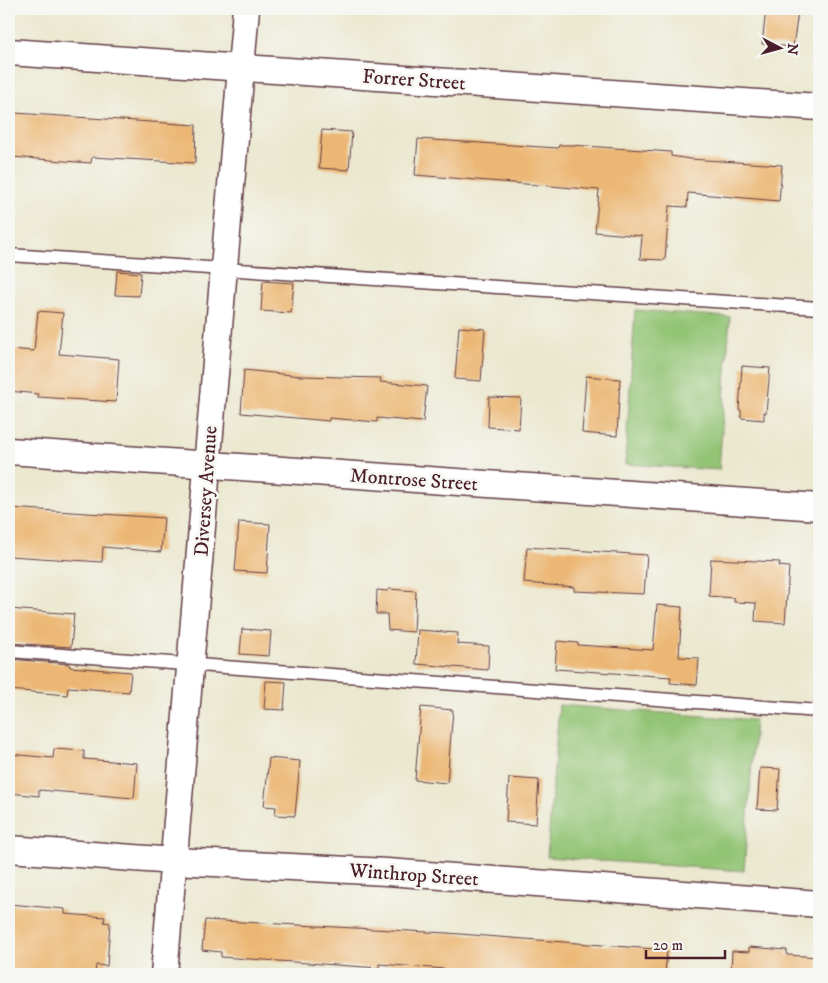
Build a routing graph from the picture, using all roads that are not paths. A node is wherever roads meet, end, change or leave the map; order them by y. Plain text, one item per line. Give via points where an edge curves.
1 (246, 9) edge
2 (9, 52) edge
3 (241, 67) junction
4 (819, 107) edge
5 (9, 255) edge
6 (224, 269) junction
7 (819, 308) edge
8 (9, 452) edge
9 (207, 465) junction
10 (819, 507) edge
11 (9, 651) edge
12 (191, 664) junction
13 (819, 711) edge
14 (9, 849) edge
15 (175, 861) junction
16 (819, 904) edge
17 (164, 974) edge

1 - 3 street, Diversey Avenue
2 - 3 street, Forrer Street
3 - 4 street, Forrer Street
3 - 6 street, Diversey Avenue
5 - 6 lane
6 - 7 lane
6 - 9 street, Diversey Avenue
8 - 9 street, Montrose Street
9 - 10 street, Montrose Street
9 - 12 street, Diversey Avenue
11 - 12 lane
12 - 13 lane
12 - 15 street, Diversey Avenue
14 - 15 street, Winthrop Street
15 - 16 street, Winthrop Street via 387,872
15 - 17 street, Diversey Avenue

